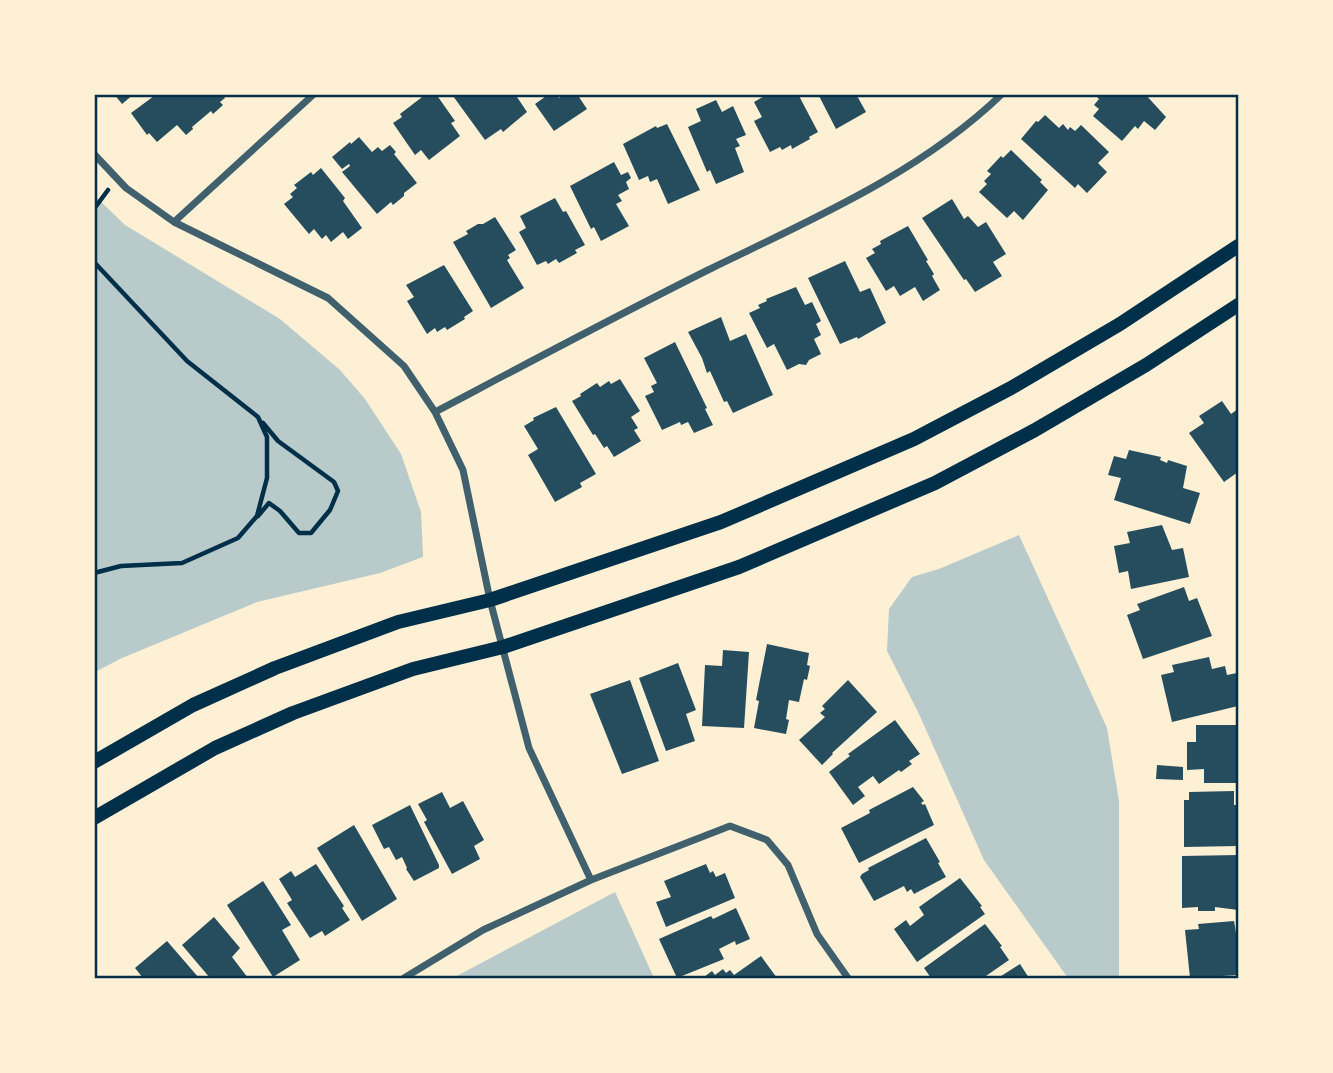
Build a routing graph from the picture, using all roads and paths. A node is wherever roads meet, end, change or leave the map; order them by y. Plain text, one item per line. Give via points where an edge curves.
1 (314, 94) edge
2 (1002, 94) edge
3 (94, 155) edge
4 (174, 222) junction
5 (1238, 246) edge
6 (94, 262) edge
7 (1238, 305) edge
8 (435, 412) junction
9 (258, 417) junction
10 (257, 516) junction
11 (94, 573) edge
12 (490, 600) junction
13 (503, 647) junction
14 (94, 762) edge
15 (94, 818) edge
16 (592, 880) junction
17 (404, 978) edge
18 (849, 978) edge

1 - 4 street
2 - 8 street via 972,123 876,187
3 - 4 street via 126,188
4 - 8 street via 328,298 404,366
5 - 12 main road via 1121,324 914,439 721,522
6 - 9 path via 187,361
7 - 13 main road via 1146,365 935,483 739,567
8 - 12 street via 463,470
9 - 10 path via 267,437 267,478
9 - 10 path via 278,441 334,482 338,491 311,533 299,533 270,503
10 - 11 path via 238,538 182,563 121,566
12 - 13 street
12 - 14 main road via 398,622 275,668 193,705
13 - 15 main road via 413,669 293,713 215,748
13 - 16 street via 529,748
16 - 17 street via 483,930
16 - 18 street via 730,826 767,840 789,865 817,934

